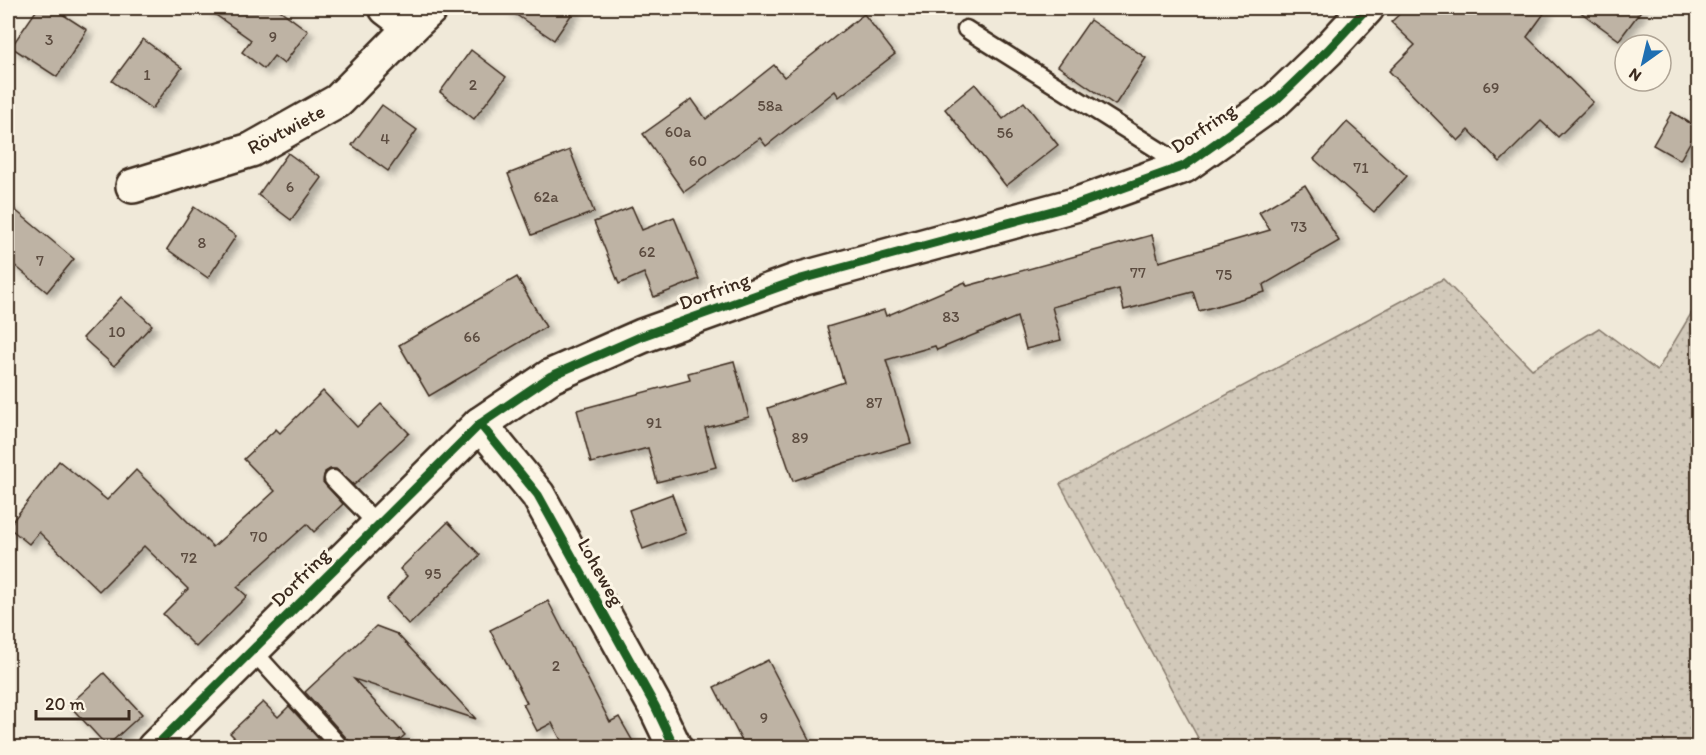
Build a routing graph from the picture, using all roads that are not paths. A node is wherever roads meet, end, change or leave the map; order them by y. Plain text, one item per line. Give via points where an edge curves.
1 (1367, 8) edge
2 (409, 14) edge
3 (966, 29) dead end
4 (1184, 166) junction
5 (134, 186) dead end
6 (480, 424) junction
7 (333, 479) dead end
8 (378, 525) junction
9 (252, 650) junction
10 (154, 747) edge
11 (341, 747) edge
12 (675, 747) edge

1 - 4 street, Dorfring via 1275,101
2 - 5 street, Rövtwiete via 338,101 251,150
3 - 4 lane
4 - 6 street, Dorfring via 1077,204 801,279 642,336 552,376
6 - 8 street, Dorfring
6 - 12 street, Loheweg via 538,495
7 - 8 lane
8 - 9 street, Dorfring
9 - 10 street, Dorfring
9 - 11 lane

